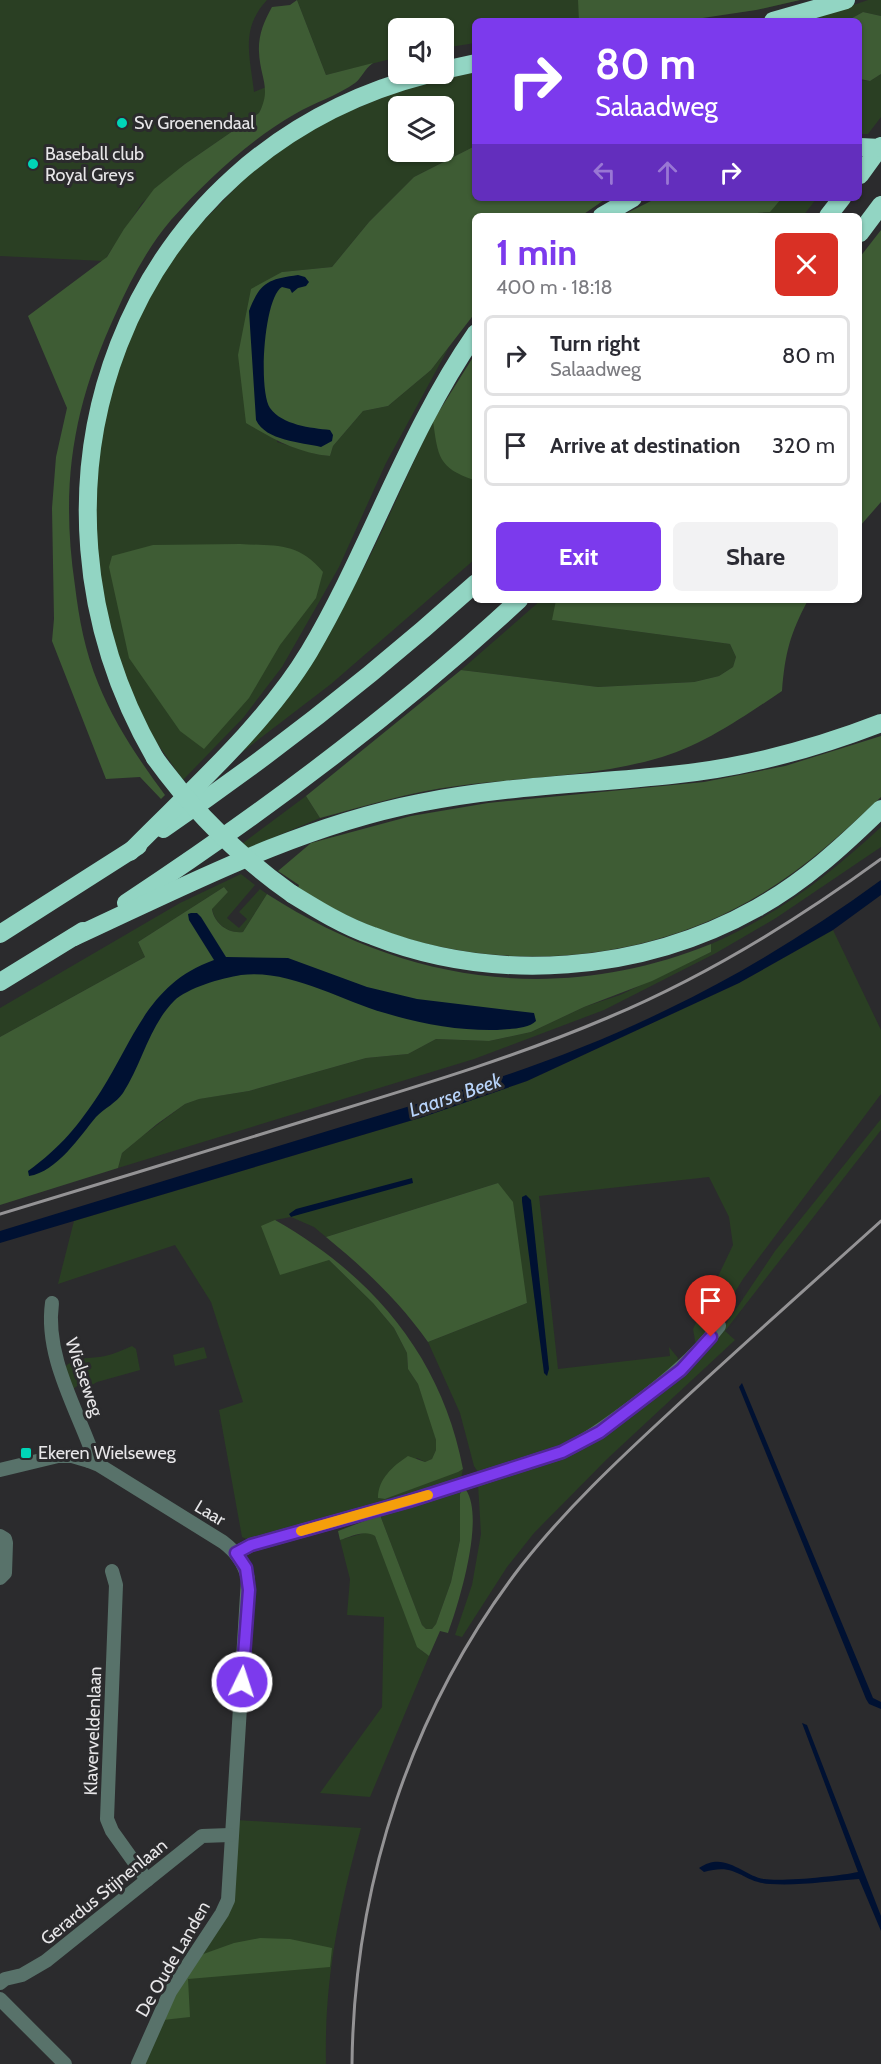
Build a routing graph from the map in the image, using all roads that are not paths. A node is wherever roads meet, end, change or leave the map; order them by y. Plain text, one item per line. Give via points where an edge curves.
1 (846, 0) edge
2 (783, 18) edge
3 (472, 64) edge
4 (454, 68) edge
5 (396, 84) edge
6 (862, 147) edge
7 (881, 147) edge
8 (862, 172) edge
9 (628, 201) edge
10 (840, 201) edge
11 (881, 204) edge
12 (607, 213) edge
13 (830, 213) edge
14 (862, 230) edge
15 (472, 339) edge
16 (472, 586) edge
17 (516, 603) edge
18 (881, 723) edge
19 (881, 809) edge
20 (130, 852) junction
21 (0, 934) edge
22 (74, 937) junction
23 (0, 982) edge
24 (52, 1303) dead end
25 (720, 1326) dead end
26 (89, 1461) junction
27 (0, 1470) edge
28 (0, 1536) edge
29 (236, 1553) junction
30 (112, 1571) dead end
31 (0, 1578) edge
32 (230, 1834) junction
33 (147, 1880) junction
34 (0, 1966) edge
35 (2, 1981) edge
36 (0, 1999) edge
37 (65, 2064) edge
38 (138, 2064) edge

1 - 2 highway
3 - 4 highway
5 - 19 highway, bridge via 330,110 258,154 225,183 160,259 112,352 86,456 84,547 107,657 128,709 155,758 219,836 292,894 374,937 442,956 491,964 529,966 612,959 693,938 758,908 827,859
6 - 7 highway, bridge
7 - 8 highway
9 - 12 highway
10 - 13 highway
11 - 14 highway
15 - 20 highway via 412,443 308,654 275,702
16 - 20 highway via 341,698
17 - 22 highway via 392,709 283,794
18 - 22 highway via 814,746 725,767 484,792 389,809 283,842
20 - 21 highway
22 - 23 highway
24 - 26 street, Wielseweg via 51,1339 90,1447
25 - 29 street via 681,1370 581,1443 562,1452 409,1501 251,1545
26 - 27 street, Laar via 58,1456
26 - 29 street, Laar
28 - 31 street via 6,1543 5,1573
29 - 32 street via 246,1568 249,1590
30 - 33 street, Klaverveldenlaan via 116,1585 107,1819
32 - 33 street, Gerardus Stijnenlaan via 202,1836
32 - 38 street, De Oude Landen via 228,1900 170,1992
33 - 35 street, Gerardus Stijnenlaan via 46,1961
34 - 35 street
36 - 37 street

